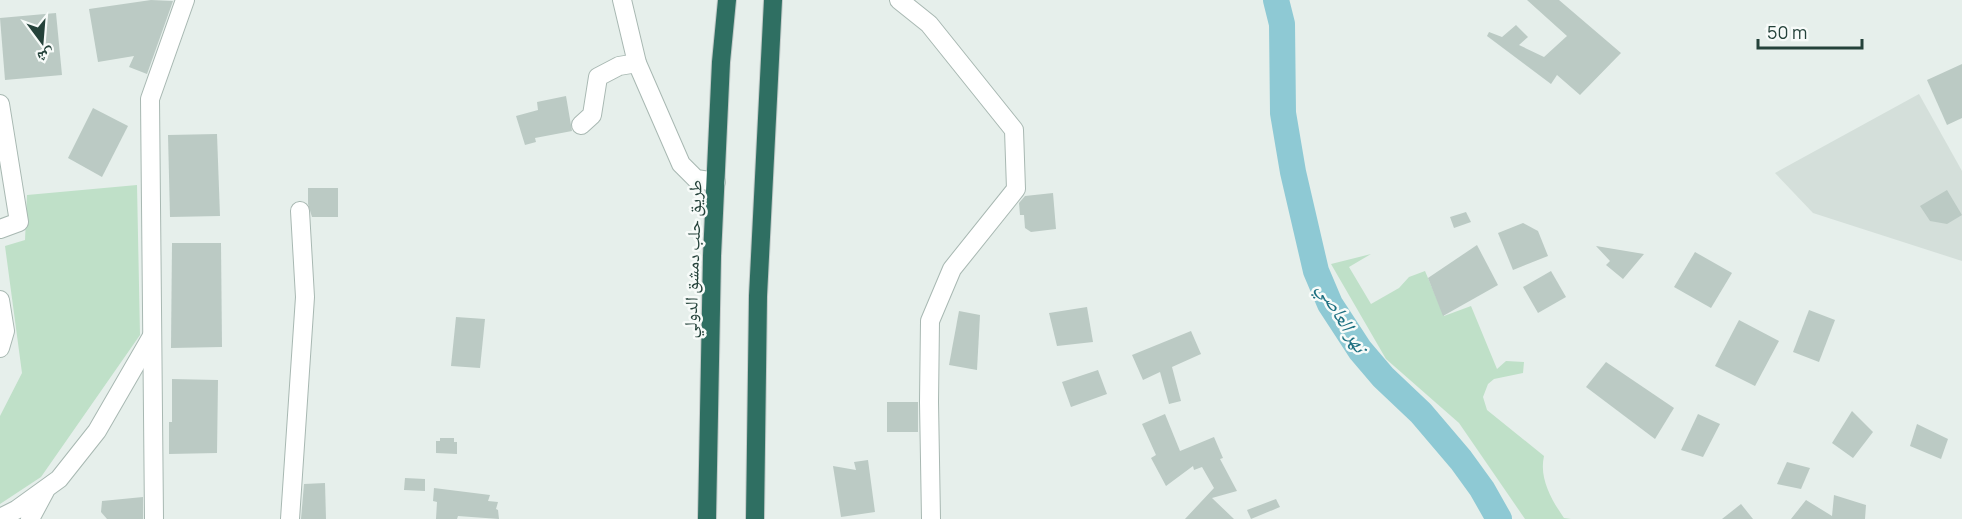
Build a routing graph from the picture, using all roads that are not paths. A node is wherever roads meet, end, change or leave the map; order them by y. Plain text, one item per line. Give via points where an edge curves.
1 (185, 0) edge
2 (622, 0) edge
3 (727, 0) edge
4 (772, 0) edge
5 (899, 0) edge
6 (637, 63) junction
7 (0, 104) edge
8 (581, 125) dead end
9 (716, 182) junction
10 (300, 211) dead end
11 (0, 229) edge
12 (0, 300) edge
13 (152, 334) junction
14 (0, 348) edge
15 (48, 487) junction
16 (0, 518) edge
17 (30, 519) edge
18 (154, 519) edge
19 (290, 519) edge
20 (707, 519) edge
21 (755, 519) edge
22 (931, 519) edge

1 - 13 street via 150,99
2 - 6 street
3 - 9 highway, طريق حلب دمشق الدولي
4 - 21 highway via 758,296
5 - 22 street via 929,24 1014,130 1016,189 952,269 930,321
6 - 8 street via 619,66 598,77 592,115
6 - 9 street via 681,164 696,179
7 - 11 street via 19,222
9 - 20 highway, طريق حلب دمشق الدولي
10 - 19 street via 305,297
12 - 14 street via 5,331
13 - 15 street via 97,431
13 - 18 street
15 - 16 street
15 - 17 street

